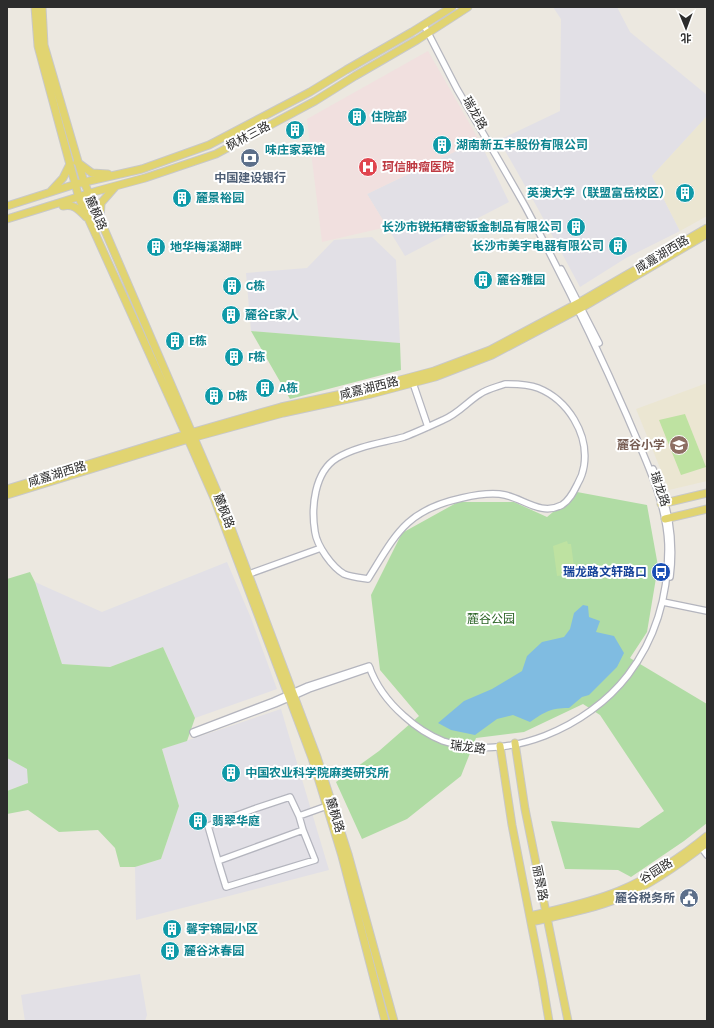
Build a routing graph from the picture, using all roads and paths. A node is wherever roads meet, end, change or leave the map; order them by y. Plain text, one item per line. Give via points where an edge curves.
1 (35, 7) edge
2 (42, 7) edge
3 (452, 7) edge
4 (468, 7) edge
5 (425, 24) junction
6 (430, 32) junction
7 (74, 163) junction
8 (116, 175) junction
9 (84, 182) junction
10 (76, 184) junction
11 (115, 187) junction
12 (49, 193) junction
13 (88, 195) junction
14 (79, 198) junction
15 (7, 206) edge
16 (39, 210) junction
17 (7, 219) edge
18 (90, 220) junction
19 (100, 223) junction
20 (707, 228) edge
21 (707, 234) edge
22 (578, 306) junction
23 (414, 382) junction
24 (428, 426) junction
25 (190, 435) junction
26 (7, 489) edge
27 (707, 493) edge
28 (7, 495) edge
29 (663, 503) junction
30 (707, 509) edge
31 (667, 518) junction
32 (321, 548) junction
33 (248, 574) junction
34 (665, 600) junction
35 (707, 607) edge
36 (707, 610) edge
37 (291, 695) junction
38 (516, 745) junction
39 (500, 747) junction
40 (326, 806) junction
41 (299, 816) junction
42 (303, 830) junction
43 (707, 836) edge
44 (704, 845) edge
45 (707, 855) edge
46 (218, 861) junction
47 (546, 915) junction
48 (530, 919) junction
49 (385, 1021) edge
50 (394, 1021) edge
51 (549, 1021) edge
52 (568, 1021) edge

1 - 7 main road, 麓枫路 via 38,46
2 - 7 main road, 麓枫路 via 44,44
3 - 5 main road, 枫林三路
4 - 6 main road, 枫林三路
5 - 6 street, 瑞龙路
5 - 8 main road, 枫林三路 via 310,92 209,145 142,169
6 - 11 main road, 枫林三路 via 315,101 216,154
6 - 22 street, 瑞龙路 via 528,206
7 - 8 main road via 92,173
7 - 9 main road, 麓枫路
7 - 10 main road, 麓枫路
7 - 12 main road
8 - 9 main road, 枫林三路
9 - 10 main road, 枫林三路
9 - 13 main road, 麓枫路
10 - 12 main road, 枫林三路
10 - 14 main road, 麓枫路
11 - 13 main road, 枫林三路
11 - 19 main road via 101,203
12 - 15 main road, 枫林三路
13 - 14 main road, 枫林三路
13 - 19 main road, 麓枫路
14 - 16 main road, 枫林三路
14 - 18 main road, 麓枫路
16 - 17 main road, 枫林三路
16 - 18 main road via 70,205
18 - 25 main road, 麓枫路
19 - 25 main road, 麓枫路
20 - 22 main road, 咸嘉湖西路
21 - 22 main road, 咸嘉湖西路
22 - 23 main road, 咸嘉湖西路 via 492,355 435,377
22 - 25 main road, 咸嘉湖西路 via 490,350 434,372 282,408
22 - 29 street, 瑞龙路 via 609,365 658,482
23 - 24 street
23 - 25 main road, 咸嘉湖西路
24 - 32 street via 405,436 354,450 336,458 326,468 313,501 316,540
24 - 32 street via 445,420 460,411 480,393 493,388 506,384 521,384 538,388 554,397 575,421 585,449 584,468 572,496 563,504 551,508 538,508 505,495 493,494 463,498 427,509 398,533 368,579 344,574
25 - 26 main road, 咸嘉湖西路
25 - 28 main road, 咸嘉湖西路
25 - 33 main road, 麓枫路 via 219,496
25 - 37 main road
27 - 29 main road
29 - 31 street, 瑞龙路
30 - 31 main road
31 - 34 street, 瑞龙路 via 668,562
32 - 33 street
33 - 37 main road, 麓枫路
34 - 35 street
34 - 36 street
34 - 38 street, 瑞龙路 via 657,632 645,656 605,704 560,733
37 - 37 street via 274,702 193,732 194,734
37 - 39 street, 瑞龙路 via 368,667 389,702 426,733 465,746
37 - 40 main road
37 - 50 main road, 麓枫路 via 317,756
38 - 39 street, 瑞龙路
38 - 47 main road, 丽景路
39 - 48 main road, 丽景路
40 - 41 street
40 - 49 main road via 342,856
41 - 42 street
41 - 46 street via 290,798 208,826
42 - 46 street
42 - 46 street via 315,860 226,887
43 - 47 main road, 谷园路 via 629,887
44 - 45 street
44 - 47 main road, 谷园路 via 632,892 603,903
47 - 48 main road, 谷园路
47 - 52 main road, 丽景路
48 - 51 main road, 丽景路

